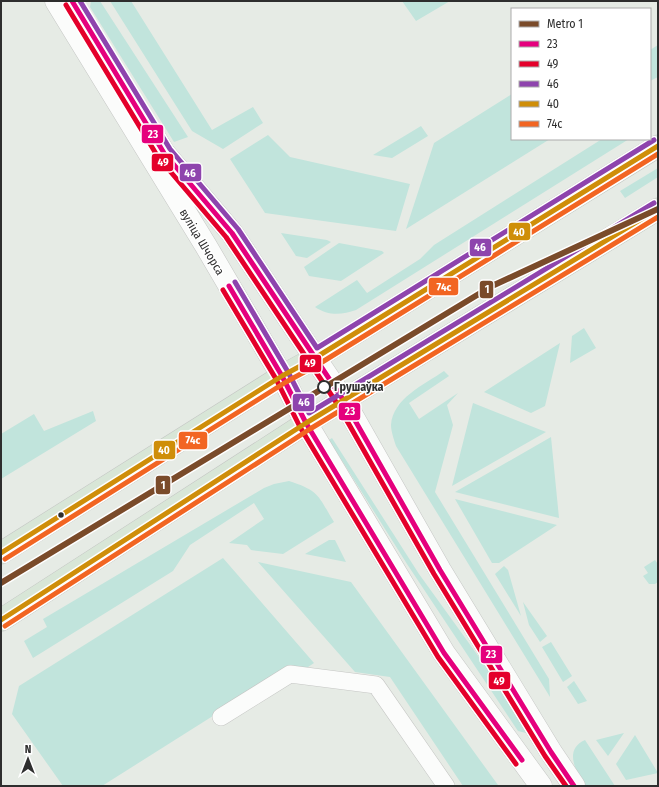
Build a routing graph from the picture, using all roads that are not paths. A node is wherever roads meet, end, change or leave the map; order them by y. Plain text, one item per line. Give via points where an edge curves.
1 (56, 1) edge
2 (72, 1) edge
3 (658, 146) edge
4 (658, 209) edge
5 (315, 358) junction
6 (282, 376) junction
7 (344, 402) junction
8 (306, 423) junction
9 (1, 553) edge
10 (1, 620) edge
11 (221, 717) dead end
12 (446, 786) edge
13 (541, 786) edge
14 (574, 786) edge

1 - 6 main road, вуліца Шчорса via 206,246
2 - 5 main road, вуліца Шчорса via 164,153 232,233
3 - 5 main road
4 - 7 main road
5 - 6 main road
5 - 7 main road, вуліца Шчорса
6 - 8 main road, вуліца Шчорса
6 - 9 main road
7 - 8 main road
7 - 14 main road, вуліца Шчорса via 440,570
8 - 10 main road
8 - 13 main road, вуліца Шчорса via 444,653
11 - 12 street via 290,674 376,685

